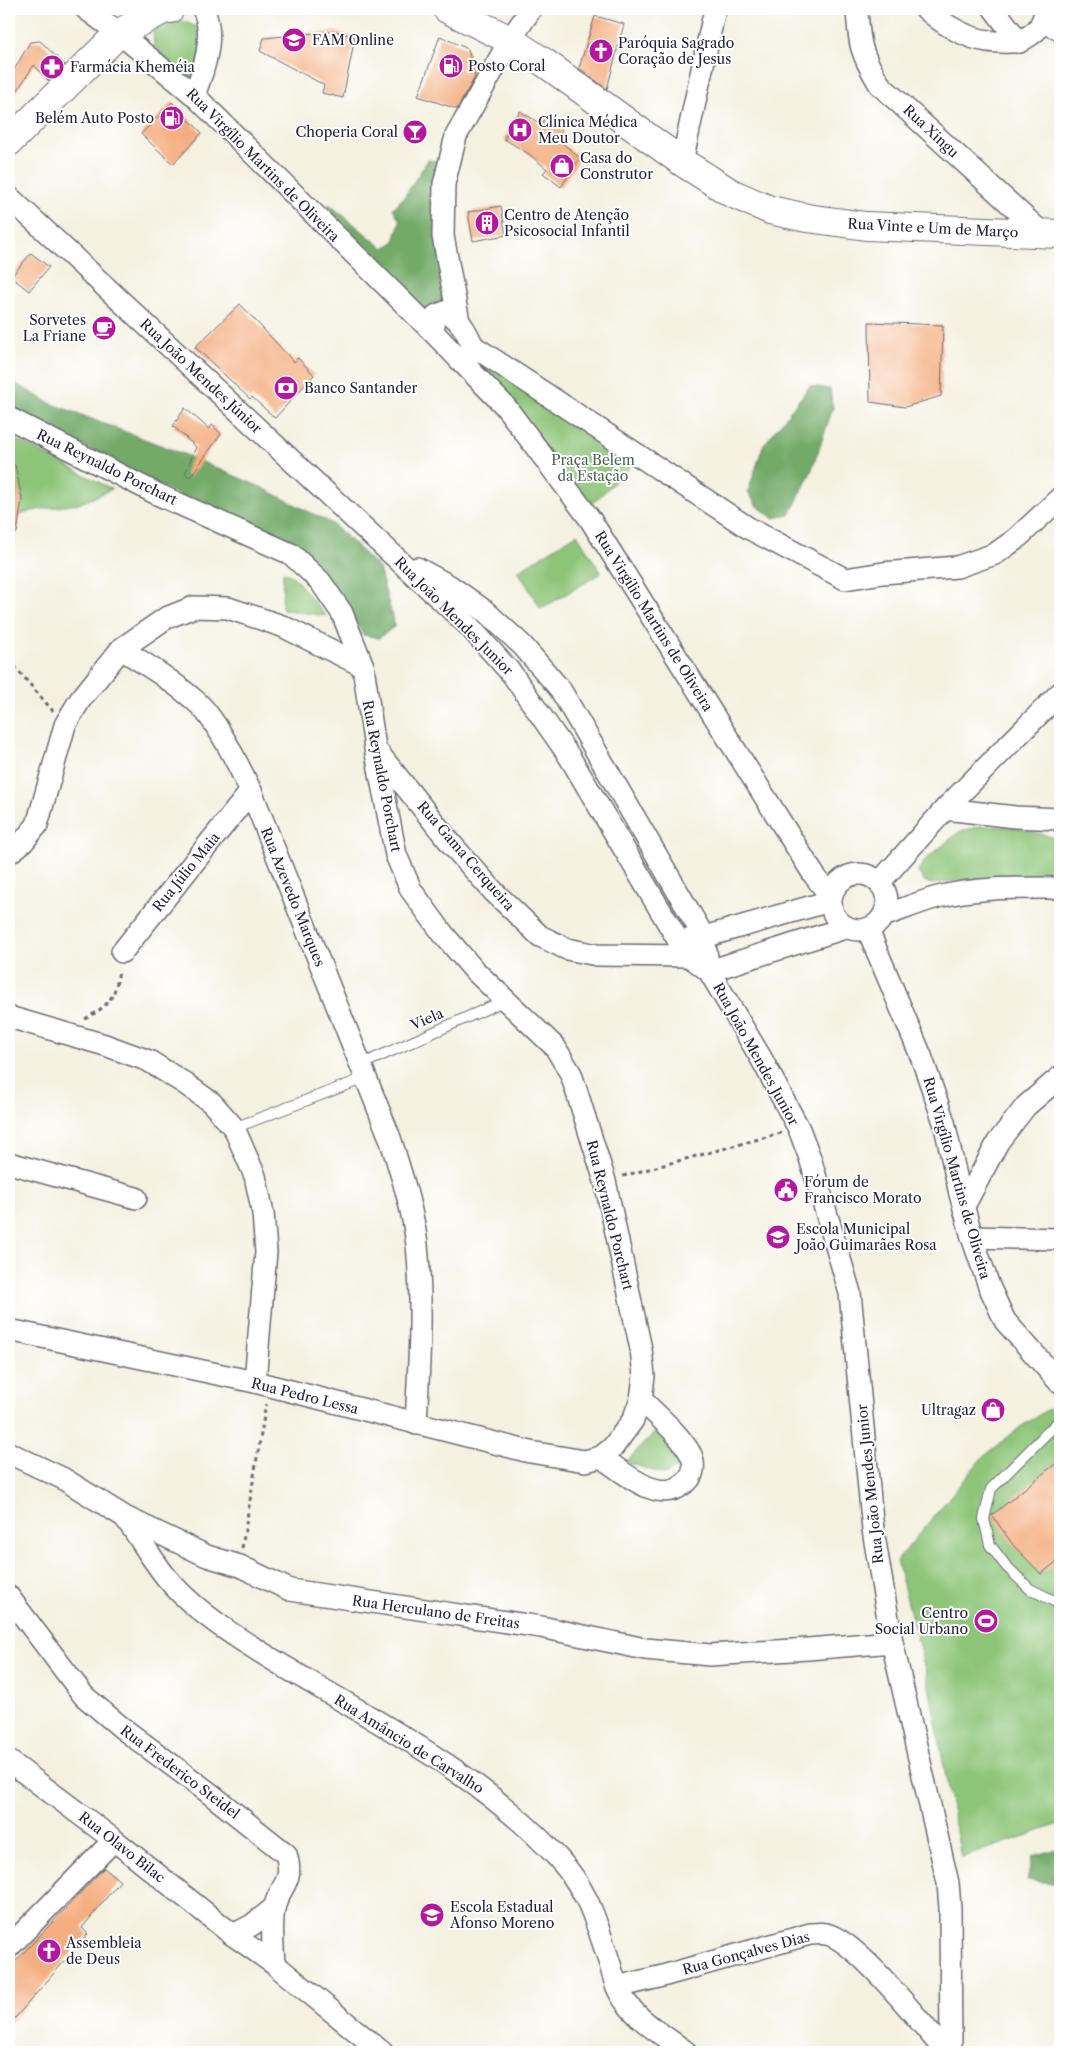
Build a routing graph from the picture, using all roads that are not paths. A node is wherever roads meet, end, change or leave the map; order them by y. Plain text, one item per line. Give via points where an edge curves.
1 (86, 9) edge
2 (162, 9) edge
3 (203, 9) edge
4 (447, 9) edge
5 (531, 9) edge
6 (715, 9) edge
7 (858, 9) edge
8 (926, 9) edge
9 (994, 9) edge
10 (1050, 20) edge
11 (120, 33) junction
12 (510, 40) junction
13 (1019, 42) junction
14 (194, 95) junction
15 (9, 142) edge
16 (682, 162) junction
17 (9, 198) edge
18 (1051, 234) edge
19 (459, 322) junction
20 (432, 331) junction
21 (466, 353) junction
22 (9, 418) edge
23 (1059, 494) edge
24 (393, 554) junction
25 (121, 650) junction
26 (363, 666) junction
27 (1060, 693) edge
28 (375, 748) junction
29 (251, 791) junction
30 (945, 809) junction
31 (1060, 819) edge
32 (9, 853) edge
33 (879, 883) junction
34 (1060, 888) edge
35 (831, 899) junction
36 (876, 923) junction
37 (845, 928) junction
38 (704, 937) junction
39 (683, 948) junction
40 (122, 952) road end
41 (709, 971) junction
42 (506, 1000) junction
43 (9, 1017) edge
44 (363, 1071) junction
45 (1060, 1077) edge
46 (234, 1128) junction
47 (9, 1163) edge
48 (136, 1198) dead end
49 (964, 1206) junction
50 (972, 1238) junction
51 (1060, 1239) edge
52 (9, 1330) edge
53 (1060, 1383) edge
54 (262, 1384) junction
55 (641, 1398) junction
56 (1060, 1420) edge
57 (416, 1424) junction
58 (9, 1453) edge
59 (601, 1457) junction
60 (125, 1517) junction
61 (9, 1597) edge
62 (1060, 1604) edge
63 (892, 1642) junction
64 (9, 1761) edge
65 (114, 1840) junction
66 (274, 1908) junction
67 (233, 1935) junction
68 (9, 1947) edge
69 (274, 1964) junction
70 (617, 1987) junction
71 (358, 2046) edge
72 (382, 2052) edge
73 (686, 2052) edge
74 (946, 2052) edge
75 (950, 2052) edge

1 - 11 street, Rua Virgílio Martins de Oliveira
2 - 11 main road
3 - 14 street via 208,42
4 - 12 main road, Rua Vinte e Um de Março
5 - 12 street
6 - 16 street
7 - 18 street, Rua Xingu via 858,38 865,60 880,85
8 - 13 street via 965,34 987,41
9 - 13 street
10 - 13 street
11 - 14 street, Rua Virgílio Martins de Oliveira
11 - 15 main road
12 - 16 main road, Rua Vinte e Um de Março
12 - 19 street via 456,136 444,184 442,236
14 - 20 street, Rua Virgílio Martins de Oliveira
16 - 18 main road, Rua Vinte e Um de Março via 731,193 770,210 807,218 866,226
17 - 24 street, Rua João Mendes Júnior
19 - 20 street via 445,312 437,315
19 - 21 street via 464,327
20 - 21 street, Rua Virgílio Martins de Oliveira
21 - 23 street via 750,529 845,579 957,567 995,554 1016,540
21 - 35 street, Rua Virgílio Martins de Oliveira via 590,520
22 - 26 street, Rua Reynaldo Porchart via 157,494 291,554 320,581 342,613
24 - 38 street, Rua João Mendes Junior via 450,586 485,611 522,645 560,690
24 - 39 street, Rua João Mendes Junior via 468,626 512,674 569,756
25 - 26 street via 166,618 194,608 228,608 282,626
25 - 29 street, Rua Azevedo Marques via 157,671 201,706
25 - 32 street via 80,700 65,725 37,825 24,842
26 - 28 street, Rua Reynaldo Porchart
27 - 30 street
28 - 39 street, Rua Gama Cerqueira via 453,846 540,936 567,948 597,955
28 - 42 street, Rua Reynaldo Porchart via 396,855 411,890 474,970
29 - 40 street, Rua Júlio Maia
29 - 44 street, Rua Azevedo Marques
30 - 31 street
30 - 33 street
33 - 35 street via 872,877 854,874 839,882
33 - 36 street via 887,899 886,908
34 - 36 street via 1001,888 966,892 937,898
35 - 37 street via 832,912
35 - 38 street, Rua Gama Cerqueira
36 - 37 street via 858,931
36 - 49 street, Rua Virgílio Martins de Oliveira via 944,1122
37 - 41 street
38 - 39 street, Rua Gama Cerqueira
38 - 41 street, Rua João Mendes Junior
39 - 41 street, Rua João Mendes Junior
41 - 63 street, Rua João Mendes Junior via 799,1129 850,1293 873,1530
42 - 44 lane, Viela
42 - 55 street, Rua Reynaldo Porchart via 555,1047 571,1074 605,1181 640,1340 644,1376
43 - 46 street via 149,1061 212,1103
44 - 46 lane, Viela
44 - 57 street, Rua Azevedo Marques via 390,1138 417,1244 422,1313
45 - 49 street via 1026,1106 998,1142
46 - 54 street via 255,1176 262,1213 266,1252
47 - 48 street
49 - 50 street, Rua Virgílio Martins de Oliveira
50 - 51 street
50 - 53 street, Rua Virgílio Martins de Oliveira via 1006,1321
52 - 54 street, Rua Pedro Lessa
54 - 57 street, Rua Pedro Lessa
55 - 59 street, Rua Reynaldo Porchart via 633,1420 613,1447
55 - 59 street via 691,1454 694,1466 690,1478 676,1489 665,1492 646,1487
56 - 62 lane via 991,1489 984,1518 990,1545 1006,1566 1030,1589
57 - 59 street, Rua Pedro Lessa via 530,1452 585,1461
58 - 60 street, Rua Herculano de Freitas via 62,1478
60 - 63 street, Rua Herculano de Freitas via 290,1590 541,1627 645,1649 710,1654
60 - 70 street, Rua Amâncio de Carvalho via 168,1579 206,1614 240,1640 472,1781 514,1815 578,1882 589,1901
61 - 66 street, Rua Frederico Steidel via 84,1696 286,1854 290,1867 288,1877
63 - 75 street, Rua João Mendes Junior via 948,1883
64 - 65 street, Rua Olavo Bilac
65 - 67 street, Rua Olavo Bilac
65 - 68 street
66 - 67 street
66 - 69 street, Rua Frederico Steidel
67 - 69 street, Rua Olavo Bilac
69 - 71 street, Rua Olavo Bilac
70 - 73 street, Rua Amâncio de Carvalho via 624,2001 639,2016
70 - 74 street, Rua Gonçalves Dias via 810,1934 826,1934 843,1942 867,1962
71 - 72 street, Rua Olavo Bilac

